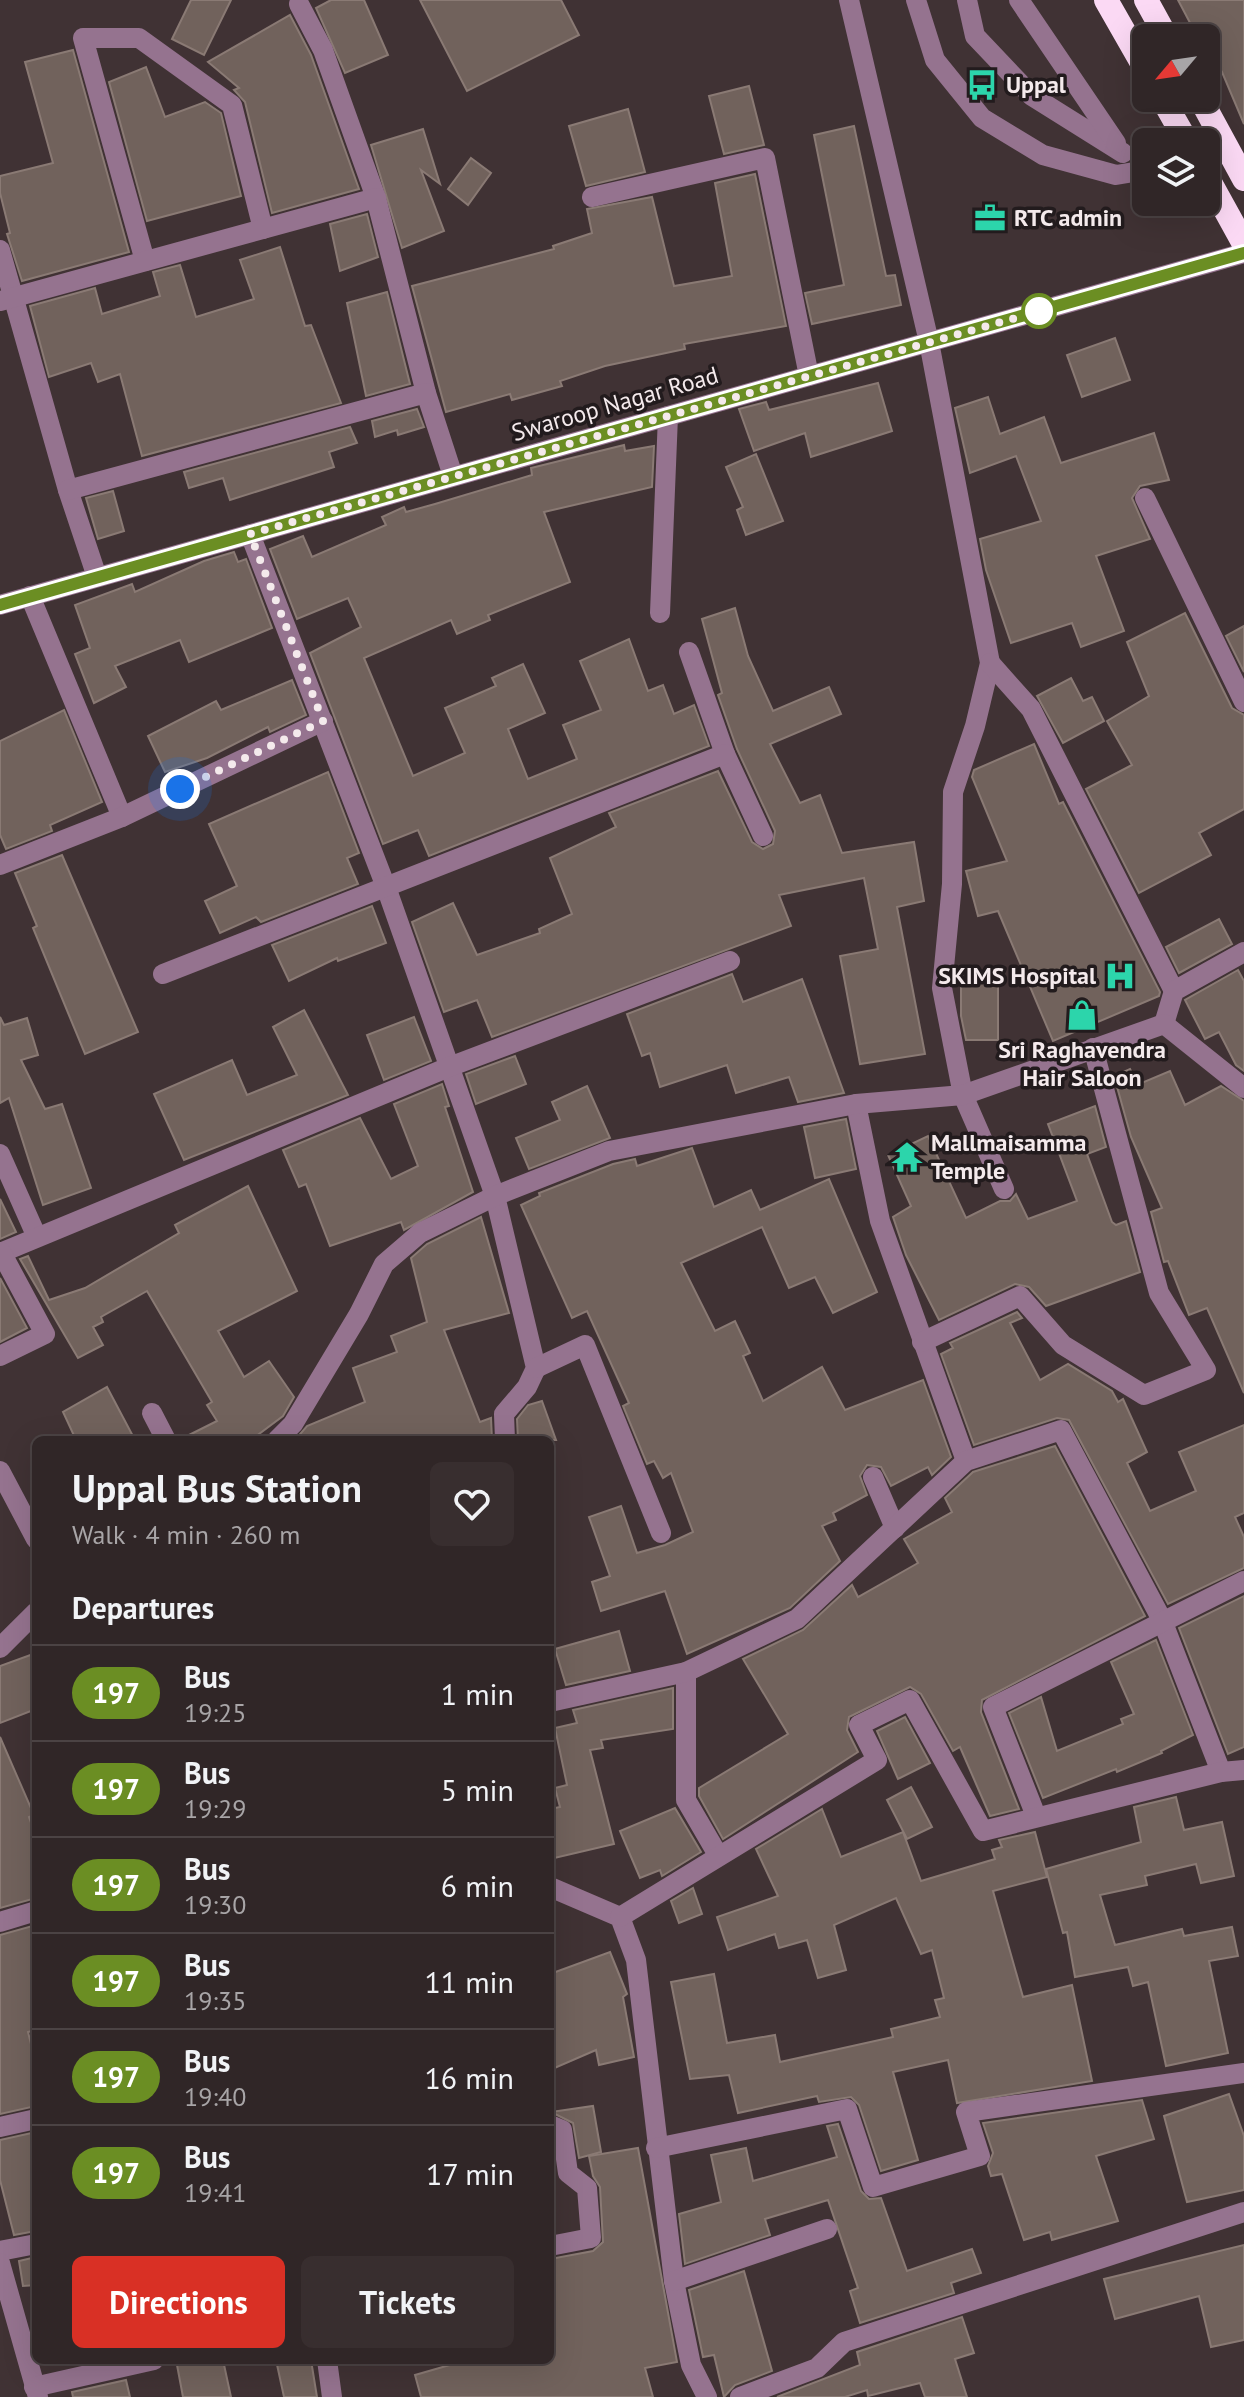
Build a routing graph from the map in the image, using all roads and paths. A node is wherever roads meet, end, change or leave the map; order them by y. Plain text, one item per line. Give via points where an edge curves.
1 (849, 0) edge
2 (916, 0) edge
3 (967, 0) edge
4 (1019, 0) edge
5 (1106, 0) edge
6 (1146, 0) edge
7 (299, 4) dead end
8 (1159, 24) edge
9 (1132, 46) edge
10 (1208, 112) edge
11 (1123, 153) junction
12 (1132, 156) edge
13 (1132, 172) edge
14 (1244, 179) edge
15 (592, 197) dead end
16 (376, 198) junction
17 (1220, 201) edge
18 (263, 229) junction
19 (1244, 244) edge
20 (0, 250) edge
21 (1244, 253) edge
22 (145, 261) junction
23 (6, 299) edge
24 (929, 342) junction
25 (809, 376) junction
26 (426, 393) junction
27 (668, 416) junction
28 (453, 476) junction
29 (68, 490) junction
30 (1145, 498) dead end
31 (250, 534) junction
32 (97, 577) junction
33 (30, 596) junction
34 (0, 605) edge
35 (660, 613) dead end
36 (689, 652) dead end
37 (990, 663) junction
38 (1244, 702) edge
39 (323, 721) junction
40 (725, 754) junction
41 (122, 817) junction
42 (763, 836) dead end
43 (0, 865) edge
44 (386, 887) junction
45 (1244, 952) edge
46 (730, 961) dead end
47 (163, 974) dead end
48 (1174, 991) junction
49 (1164, 1024) junction
50 (1093, 1048) junction
51 (449, 1067) junction
52 (1244, 1088) edge
53 (963, 1095) junction
54 (856, 1104) junction
55 (0, 1154) edge
56 (1004, 1189) dead end
57 (495, 1196) junction
58 (36, 1235) junction
59 (0, 1253) edge
60 (922, 1342) junction
61 (0, 1356) edge
62 (536, 1368) junction
63 (152, 1413) dead end
64 (164, 1436) edge
65 (281, 1436) edge
66 (505, 1436) edge
67 (966, 1461) junction
68 (0, 1471) edge
69 (873, 1477) dead end
70 (895, 1528) junction
71 (32, 1531) edge
72 (661, 1533) dead end
73 (1244, 1581) edge
74 (32, 1616) edge
75 (1162, 1620) junction
76 (0, 1648) edge
77 (686, 1672) junction
78 (554, 1701) edge
79 (1244, 1770) edge
80 (1221, 1772) junction
81 (1036, 1816) junction
82 (718, 1855) junction
83 (554, 1889) edge
84 (32, 1912) edge
85 (620, 1917) junction
86 (0, 1922) edge
87 (1243, 2078) edge
88 (32, 2120) edge
89 (0, 2127) edge
90 (554, 2127) edge
91 (656, 2148) junction
92 (1244, 2212) edge
93 (827, 2229) dead end
94 (32, 2245) edge
95 (554, 2245) edge
96 (0, 2251) edge
97 (0, 2263) edge
98 (674, 2281) junction
99 (139, 2364) edge
100 (328, 2364) edge
101 (36, 2392) edge
102 (332, 2397) edge
103 (707, 2397) edge
104 (740, 2397) edge

1 - 24 street
2 - 13 street via 935,60 982,118 1043,155 1116,175
3 - 11 street via 975,36 1032,96
4 - 11 street
5 - 9 highway
6 - 8 highway
7 - 16 street via 323,50
10 - 14 highway
11 - 12 street
15 - 25 street via 765,158
16 - 18 street
16 - 26 street
17 - 19 highway
18 - 22 street
18 - 22 street via 232,105 139,38 83,38
20 - 23 street
21 - 24 street, Swaroop Nagar Road
22 - 23 street
23 - 29 street
24 - 25 street, Swaroop Nagar Road
24 - 37 street
25 - 27 street, Swaroop Nagar Road
26 - 28 street
26 - 29 street
27 - 28 street, Swaroop Nagar Road
27 - 35 street
28 - 31 street, Swaroop Nagar Road
29 - 32 street
30 - 38 street
31 - 32 street, Swaroop Nagar Road
31 - 39 street
32 - 33 street, Swaroop Nagar Road
33 - 34 street, Swaroop Nagar Road
33 - 41 street
36 - 40 street
37 - 48 street via 1031,709
37 - 53 street via 953,792 952,884 942,988
39 - 41 street
39 - 44 street
40 - 42 street
40 - 44 street
41 - 43 street
44 - 47 street
44 - 51 street
45 - 48 street
46 - 51 street
48 - 49 street
49 - 50 street
49 - 52 street
50 - 53 street
50 - 60 street via 1159,1293 1206,1370 1144,1395 1063,1345 1020,1296
51 - 57 street
51 - 58 street
53 - 54 street
53 - 56 street
54 - 57 street via 609,1151
54 - 60 street via 880,1221
55 - 58 street
57 - 62 street
57 - 65 street via 420,1233 384,1264 359,1314
58 - 59 street
59 - 61 street via 45,1334
60 - 67 street
62 - 66 street via 504,1414
62 - 72 street via 585,1345
63 - 64 street
67 - 70 street
67 - 75 street via 1061,1430
68 - 71 street
69 - 70 street
70 - 77 street via 797,1619
73 - 75 street
74 - 76 street
75 - 80 street
75 - 81 street via 993,1707
77 - 78 street
77 - 82 street via 686,1800
79 - 80 street
80 - 81 street
81 - 82 street via 983,1831 910,1700 859,1725 877,1760
82 - 85 street
83 - 85 street
84 - 86 street
85 - 91 street via 636,1960
87 - 91 street via 966,2112 980,2156 873,2187 847,2109
88 - 89 street
90 - 95 street via 562,2130 568,2173 587,2188 591,2238
91 - 98 street
92 - 104 street via 844,2342 817,2368
93 - 98 street
94 - 96 street
97 - 101 street
98 - 103 street via 691,2365
99 - 101 street
100 - 102 street

